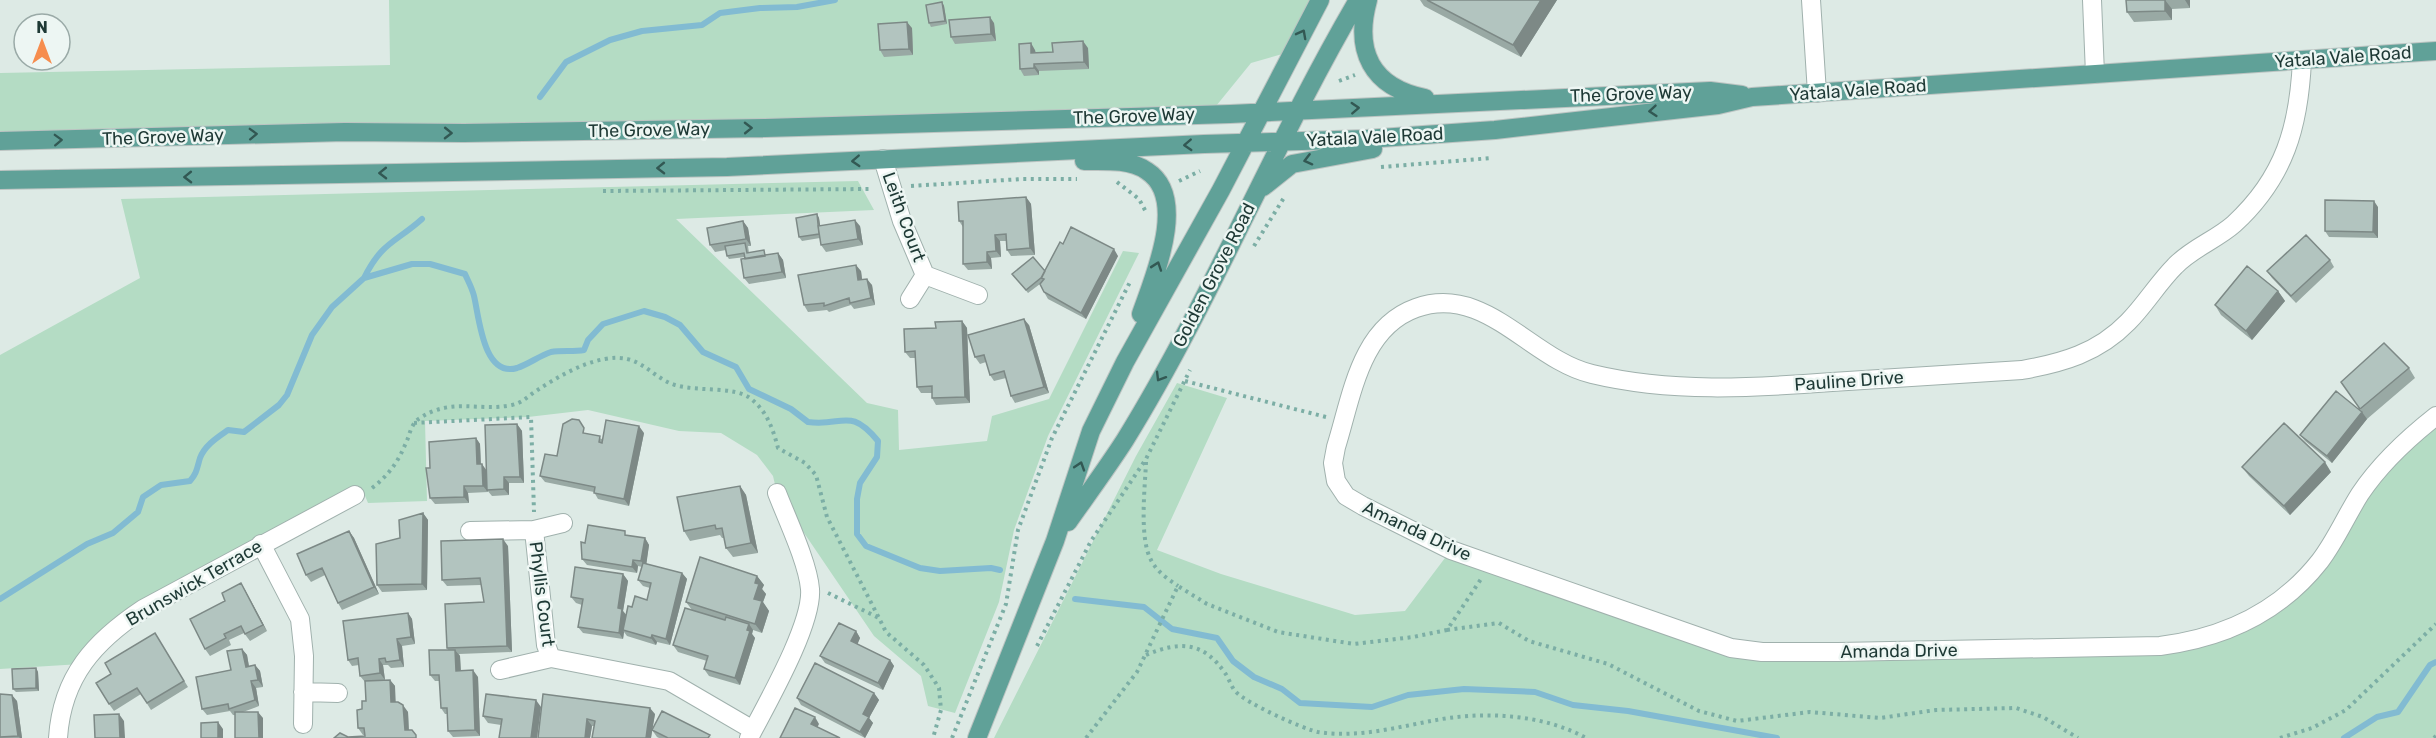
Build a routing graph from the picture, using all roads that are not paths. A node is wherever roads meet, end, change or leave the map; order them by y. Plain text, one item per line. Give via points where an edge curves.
1 (1320, 0) edge
2 (1358, 0) edge
3 (1368, 0) edge
4 (1811, 0) edge
5 (2092, 0) edge
6 (2436, 51) edge
7 (2302, 60) junction
8 (2096, 74) junction
9 (1817, 93) junction
10 (1752, 97) junction
11 (1508, 99) joint
12 (1449, 102) junction
13 (1297, 110) junction
14 (1262, 112) junction
15 (1427, 135) junction
16 (0, 141) edge
17 (1246, 142) junction
18 (1281, 142) junction
19 (957, 156) junction
20 (883, 159) junction
21 (0, 180) edge
22 (1255, 194) junction
23 (925, 275) junction
24 (978, 295) dead end
25 (910, 300) dead end
26 (1125, 362) junction
27 (2436, 416) edge
28 (1336, 447) joint
29 (777, 493) dead end
30 (360, 494) road end
31 (563, 523) dead end
32 (534, 530) junction
33 (470, 531) dead end
34 (1055, 541) junction
35 (261, 544) junction
36 (550, 658) junction
37 (500, 670) dead end
38 (303, 692) junction
39 (338, 693) dead end
40 (303, 724) dead end
41 (751, 734) edge
42 (58, 738) edge
43 (977, 738) edge

14 -> 1 main road, Golden Grove Road
2 - 13 main road, Golden Grove Road
3 - 12 main road via 1361,31 1372,67 1397,89
4 - 9 street
5 - 8 street
6 - 7 main road, Yatala Vale Road
7 - 8 main road, Yatala Vale Road
7 - 28 street, Pauline Drive via 2294,130 2280,162 2251,207 2232,225 2186,255 2107,342 2083,354 2054,365 2022,370 1721,390 1590,374 1567,365 1482,310 1446,303 1417,307 1398,317 1371,343
8 - 9 main road, Yatala Vale Road
9 - 10 main road, Yatala Vale Road
10 - 11 main road, The Grove Way via 1710,91
10 -> 15 main road, Yatala Vale Road via 1719,105
11 - 12 main road, Yatala Vale Road
13 -> 12 main road, Yatala Vale Road
13 - 14 main road, The Grove Way
13 - 18 main road, Golden Grove Road
16 -> 14 main road, The Grove Way via 345,132 765,128
14 - 17 main road, Golden Grove Road
15 - 18 main road, Yatala Vale Road
15 -> 22 main road via 1292,164
17 - 18 main road, The Grove Way
17 -> 19 main road, The Grove Way
17 - 26 main road, Golden Grove Road
18 - 22 main road, Golden Grove Road
19 - 20 main road, The Grove Way
26 -> 19 main road via 1165,236 1166,204 1153,176 1127,164
20 -> 21 main road, The Grove Way via 727,167
20 - 23 street, Leith Court via 902,221
22 -> 34 main road, Golden Grove Road via 1125,439
23 - 24 street, Leith Court
23 - 25 street, Leith Court
34 -> 26 main road, Golden Grove Road via 1091,431
27 - 28 street, Amanda Drive via 2378,470 2331,545 2302,582 2258,616 2225,631 2160,646 1838,652 1746,651 1716,644 1451,550 1346,496 1334,472
29 - 41 street via 810,588 810,602 803,626
30 - 35 street, Brunswick Terrace
31 - 32 street, Phyllis Court
32 - 33 street, Phyllis Court
32 - 36 street, Phyllis Court
34 - 43 main road, Golden Grove Road
35 - 38 street via 300,619
35 - 42 street, Brunswick Terrace via 143,609 99,643 81,664 69,690
36 - 37 street, Phyllis Court
36 - 41 street, Phyllis Court via 669,681
38 - 39 street
38 - 40 street

